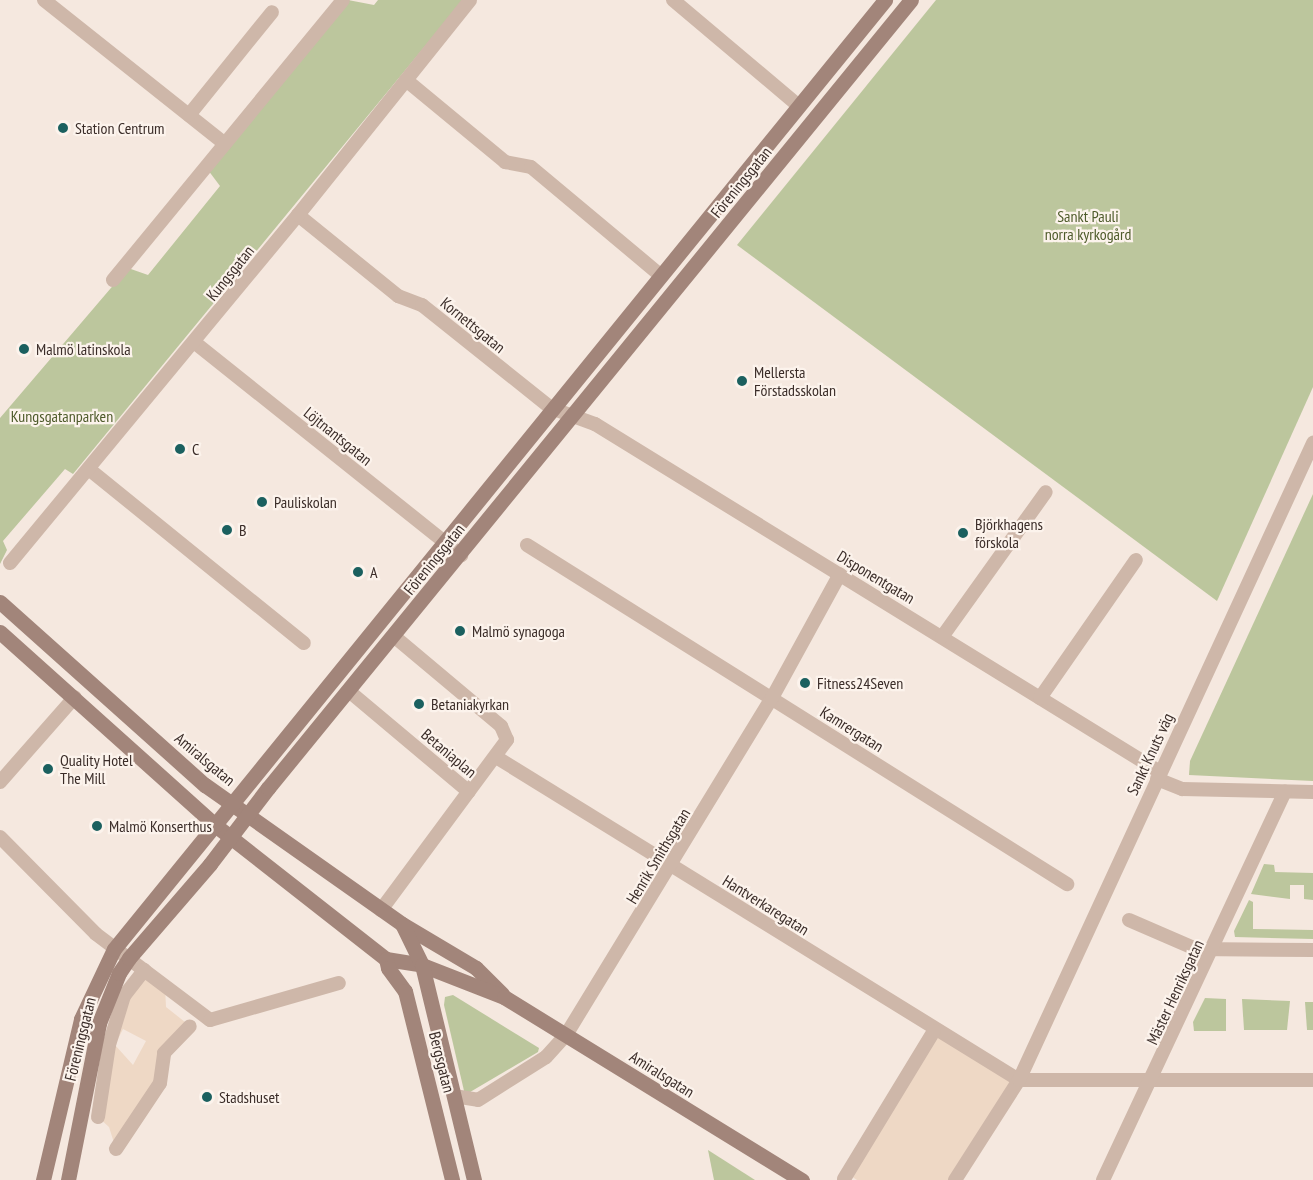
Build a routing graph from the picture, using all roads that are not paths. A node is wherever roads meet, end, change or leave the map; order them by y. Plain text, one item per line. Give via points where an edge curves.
1 (44, 0) edge
2 (343, 0) edge
3 (470, 0) edge
4 (673, 0) edge
5 (885, 0) edge
6 (911, 0) edge
7 (272, 12) dead end
8 (406, 80) junction
9 (799, 106) junction
10 (189, 115) junction
11 (225, 144) junction
12 (298, 215) junction
13 (660, 275) junction
14 (113, 280) dead end
15 (194, 342) junction
16 (551, 408) junction
17 (573, 414) junction
18 (1313, 443) edge
19 (90, 470) junction
20 (1046, 492) dead end
21 (444, 541) junction
22 (527, 545) dead end
23 (461, 555) junction
24 (1136, 560) dead end
25 (10, 562) dead end
26 (840, 574) junction
27 (0, 602) edge
28 (0, 632) edge
29 (395, 637) junction
30 (942, 637) junction
31 (304, 643) dead end
32 (350, 692) junction
33 (75, 697) junction
34 (772, 698) junction
35 (1040, 698) junction
36 (496, 757) junction
37 (1158, 775) junction
38 (0, 782) edge
39 (1285, 791) junction
40 (469, 792) junction
41 (1313, 792) edge
42 (232, 804) junction
43 (248, 815) junction
44 (215, 825) junction
45 (0, 837) edge
46 (231, 837) junction
47 (672, 865) junction
48 (1067, 884) dead end
49 (381, 909) junction
50 (1129, 920) dead end
51 (402, 924) junction
52 (1214, 947) junction
53 (114, 949) junction
54 (1313, 950) edge
55 (129, 958) junction
56 (386, 959) junction
57 (422, 965) junction
58 (144, 970) junction
59 (339, 983) dead end
60 (504, 997) junction
61 (190, 1026) dead end
62 (934, 1031) junction
63 (566, 1035) junction
64 (1152, 1078) junction
65 (1019, 1080) junction
66 (1313, 1080) edge
67 (454, 1096) junction
68 (98, 1117) dead end
69 (116, 1149) dead end
70 (844, 1179) edge
71 (44, 1180) edge
72 (68, 1180) edge
73 (452, 1180) edge
74 (474, 1180) edge
75 (802, 1180) edge
76 (955, 1180) edge
77 (1103, 1180) edge

1 - 10 street
2 - 11 street
3 - 8 street, Kungsgatan
4 - 9 street
5 - 9 street, Föreningsgatan
6 - 17 street, Föreningsgatan
7 - 10 street
8 - 12 street, Kungsgatan
8 - 13 street via 505,162 531,167
9 - 13 street, Föreningsgatan
10 - 11 street
11 - 14 street
12 - 15 street, Kungsgatan
12 - 16 street, Kornettsgatan via 398,297 422,305
13 - 16 street, Föreningsgatan
15 - 19 street, Kungsgatan
15 - 21 street, Löjtnantsgatan
16 - 17 street, Kornettsgatan
16 - 21 street, Föreningsgatan
17 - 23 street, Föreningsgatan
17 - 26 street, Disponentgatan
18 - 37 street, Sankt Knuts väg
19 - 25 street, Kungsgatan
19 - 31 street
20 - 30 street
21 - 23 street, Löjtnantsgatan
21 - 42 street, Föreningsgatan
22 - 34 street, Kamrergatan
23 - 29 street, Föreningsgatan
24 - 35 street
26 - 30 street, Disponentgatan
26 - 34 street, Henrik Smithsgatan
27 - 42 street, Amiralsgatan
28 - 33 street, Amiralsgatan
29 - 32 street, Föreningsgatan
29 - 36 street, Betaniaplan via 501,726 507,740
30 - 35 street, Disponentgatan
32 - 40 street, Betaniaplan
32 - 43 street, Föreningsgatan
33 - 38 street
33 - 44 street, Amiralsgatan
34 - 47 street, Henrik Smithsgatan
34 - 48 street, Kamrergatan
35 - 37 street, Disponentgatan
36 - 40 street, Betaniaplan
36 - 47 street, Hantverkaregatan
37 - 39 street, Disponentgatan via 1182,789
37 - 65 street, Sankt Knuts väg
39 - 41 street, Disponentgatan
39 - 52 street, Mäster Henriksgatan via 1280,818
40 - 49 street
42 - 43 street, Amiralsgatan
42 - 44 street, Föreningsgatan
43 - 46 street, Föreningsgatan
43 - 49 street, Amiralsgatan
44 - 46 street, Amiralsgatan
44 - 53 street, Föreningsgatan
45 - 53 street
46 - 55 street, Föreningsgatan
46 - 56 street, Amiralsgatan
47 - 62 street, Hantverkaregatan
47 - 63 street, Henrik Smithsgatan
49 - 51 street, Amiralsgatan
50 - 52 street via 1196,949
51 - 57 street, Amiralsgatan
51 - 60 street, Amiralsgatan via 476,968
52 - 54 street
52 - 64 street, Mäster Henriksgatan
53 - 55 street
53 - 71 street, Föreningsgatan via 91,990 81,1019
55 - 58 street
55 - 72 street, Föreningsgatan via 99,1023
56 - 57 street, Amiralsgatan
56 - 73 street, Bergsgatan via 405,991
57 - 60 street, Amiralsgatan
57 - 67 street, Bergsgatan
58 - 59 street via 210,1020
58 - 68 street via 124,996 109,1045
60 - 63 street, Amiralsgatan
61 - 69 street via 164,1053 160,1083
62 - 65 street, Hantverkaregatan
62 - 70 street
63 - 67 street, Henrik Smithsgatan via 552,1052 478,1100
63 - 75 street, Amiralsgatan
64 - 65 street
64 - 66 street
64 - 77 street, Mäster Henriksgatan
65 - 76 street, Sankt Knuts väg
67 - 74 street, Bergsgatan

